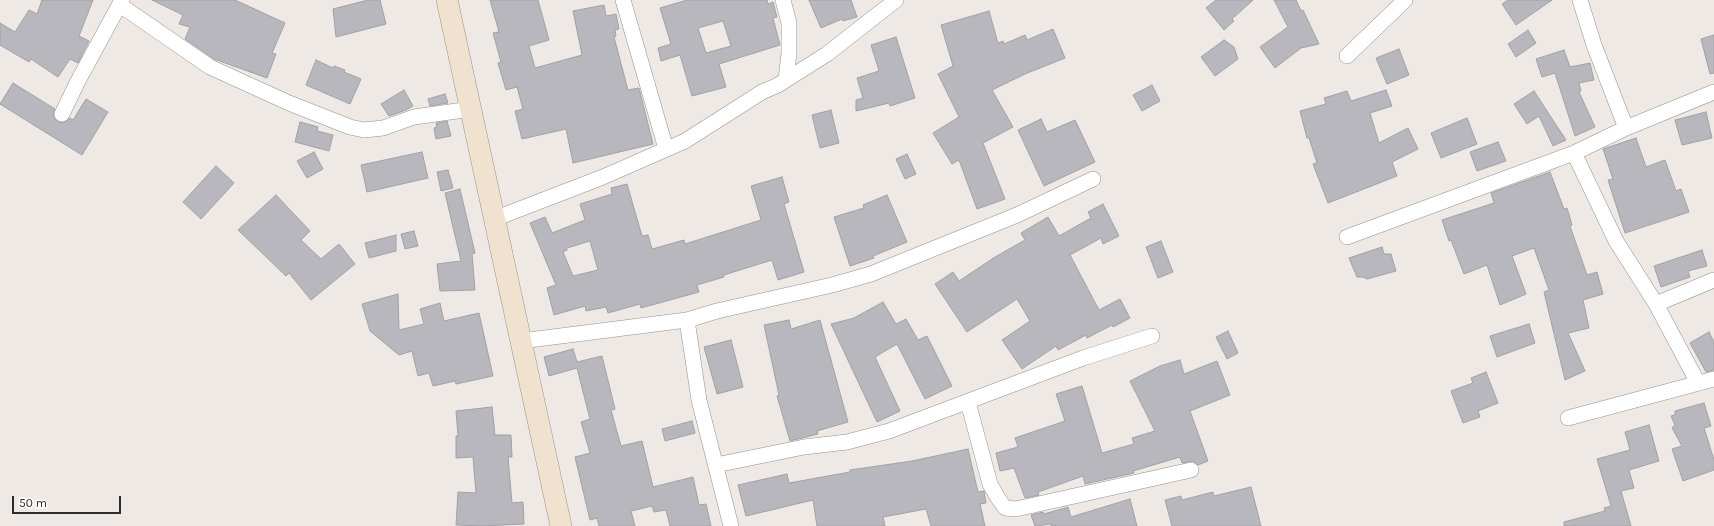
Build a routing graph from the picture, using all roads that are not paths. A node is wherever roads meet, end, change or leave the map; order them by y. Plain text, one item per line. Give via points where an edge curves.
1 (447, 0) edge
2 (623, 0) edge
3 (783, 0) edge
4 (896, 0) edge
5 (1405, 0) edge
6 (1580, 0) edge
7 (121, 3) edge
8 (1347, 56) dead end
9 (786, 80) junction
10 (1714, 94) edge
11 (471, 109) junction
12 (62, 114) dead end
13 (1626, 128) junction
14 (666, 149) junction
15 (1574, 152) junction
16 (1093, 179) dead end
17 (494, 219) junction
18 (1347, 237) dead end
19 (1714, 280) edge
20 (1656, 304) junction
21 (687, 320) junction
22 (1152, 336) dead end
23 (521, 341) junction
24 (1714, 379) edge
25 (1698, 383) junction
26 (968, 402) junction
27 (1568, 418) dead end
28 (716, 465) junction
29 (1191, 470) dead end
30 (561, 526) edge
31 (731, 526) edge

1 - 11 main road
2 - 14 street
3 - 9 street via 789,23
4 - 9 street via 827,54
5 - 8 street
6 - 13 street via 1594,45
7 - 11 street via 210,67 350,127 364,130 383,128 414,117
7 - 12 street
9 - 14 street via 762,92 685,141
10 - 13 street
11 - 17 main road
13 - 15 street
14 - 17 street via 603,177
15 - 18 street
15 - 20 street via 1616,241
16 - 21 street via 1017,215 870,274
17 - 23 main road
19 - 20 street
20 - 25 street
21 - 23 street
21 - 28 street via 699,400
22 - 26 street via 1083,358
23 - 30 main road
24 - 25 street
25 - 27 street
26 - 28 street via 889,431 854,440 804,447
26 - 29 street via 990,484 1005,508 1016,509
28 - 31 street

